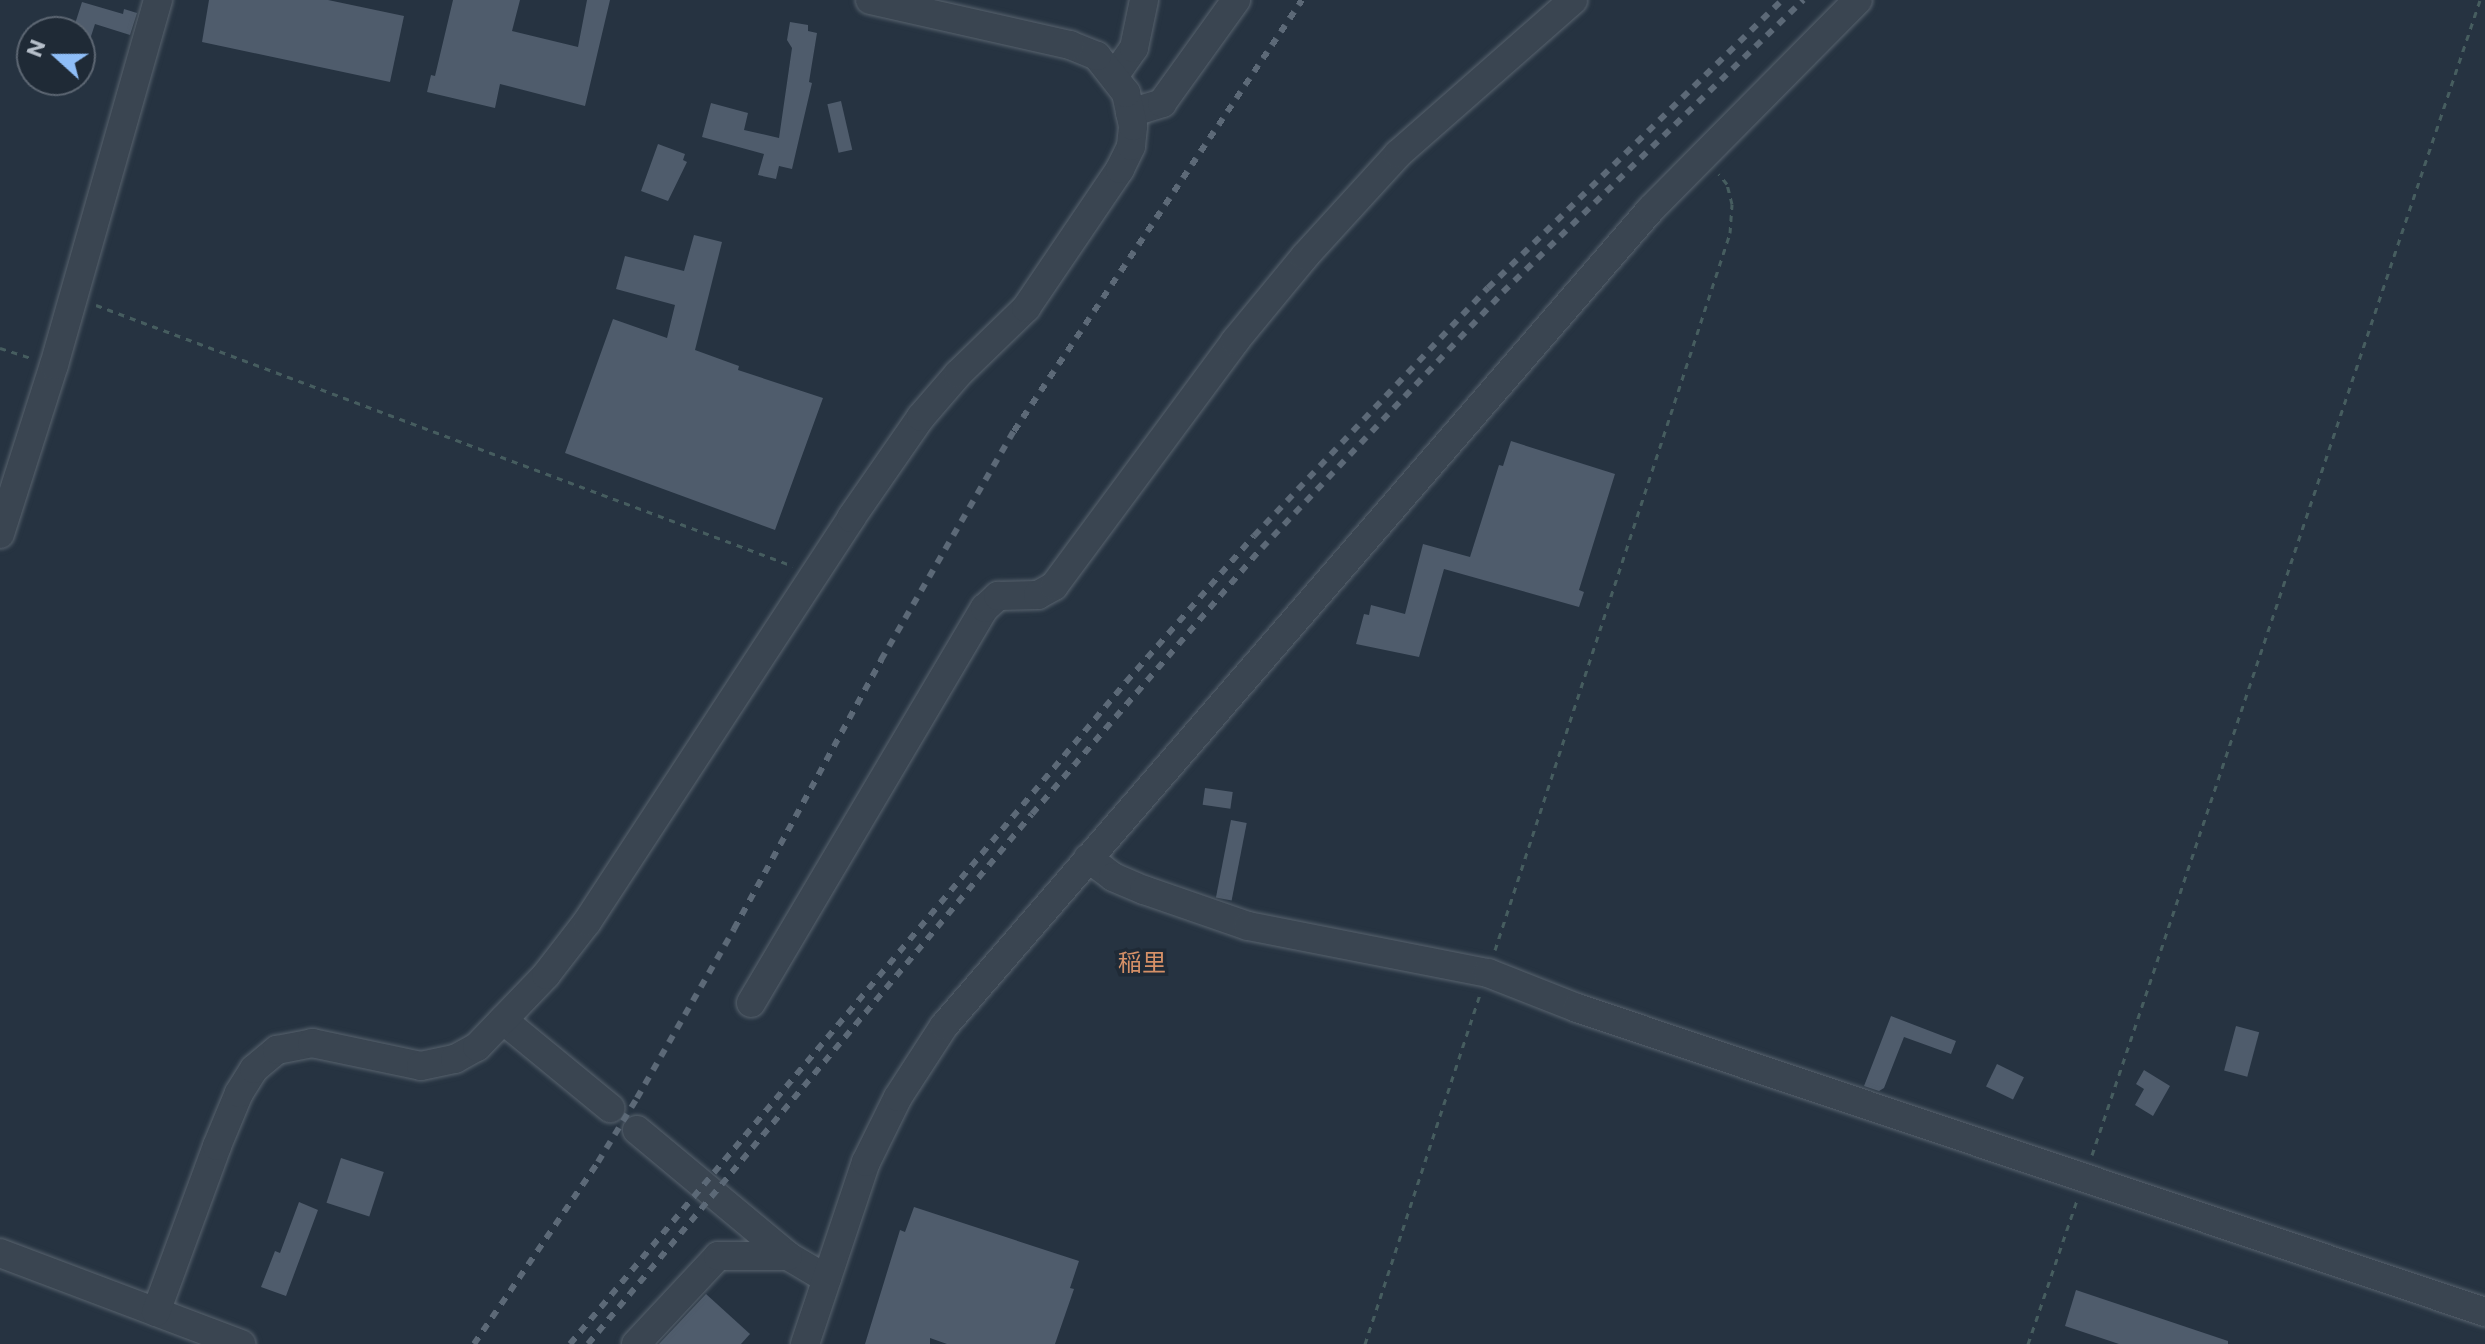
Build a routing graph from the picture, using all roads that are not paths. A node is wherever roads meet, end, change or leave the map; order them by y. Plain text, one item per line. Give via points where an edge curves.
1 (158, 0) edge
2 (870, 0) edge
3 (1144, 0) edge
4 (1236, 0) edge
5 (1573, 0) edge
6 (1858, 0) edge
7 (1115, 75) junction
8 (1130, 113) junction
9 (0, 534) edge
10 (1088, 858) junction
11 (751, 1003) dead end
12 (503, 1020) junction
13 (610, 1108) dead end
14 (637, 1130) dead end
15 (0, 1253) edge
16 (788, 1256) junction
17 (827, 1279) junction
18 (156, 1312) junction
19 (2485, 1312) edge
20 (241, 1344) edge
21 (636, 1344) edge
22 (805, 1344) edge

1 - 9 street
2 - 7 street via 1070,45 1097,56
3 - 7 street via 1134,48
4 - 8 street via 1162,103
5 - 11 street via 1398,154 1305,256 1235,341 1054,586 1038,595 998,596 985,608
6 - 10 street via 1641,220
7 - 8 street
8 - 12 street via 1133,126 1126,157 1073,243 1026,308 921,417 587,922
10 - 17 street via 929,1047 866,1162
10 - 19 street via 1113,877 1248,926 1488,973 1577,1008
12 - 13 street
12 - 18 street via 477,1047 421,1066 312,1043 277,1050 254,1069 217,1146
14 - 16 street
15 - 18 street
16 - 17 street
16 - 21 street via 718,1256
17 - 22 street
18 - 20 street

